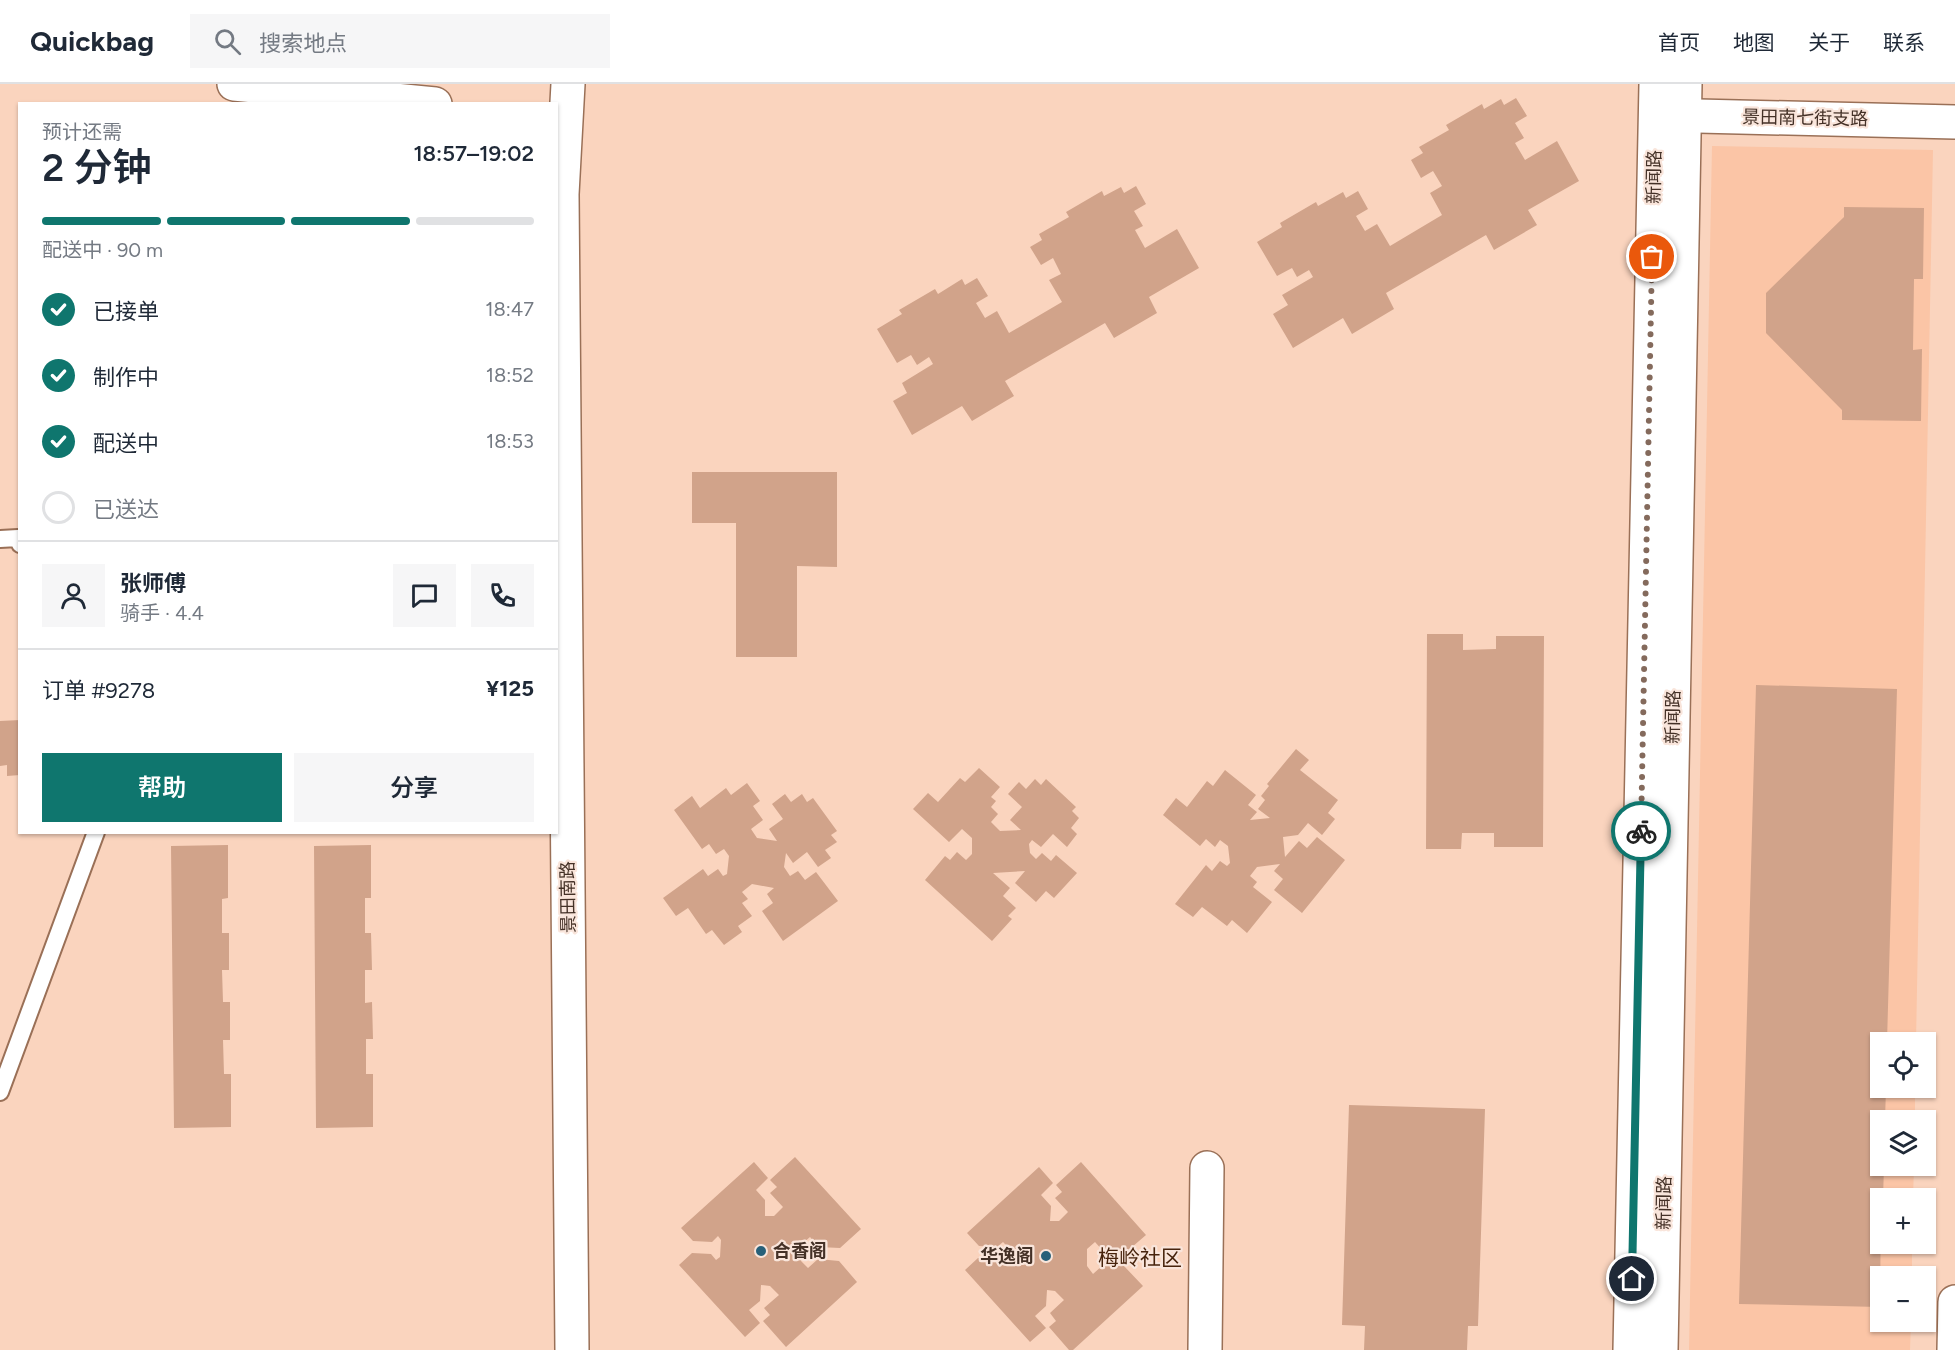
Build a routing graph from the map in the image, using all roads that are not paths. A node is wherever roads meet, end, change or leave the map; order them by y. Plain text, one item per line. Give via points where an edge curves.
1 (234, 84) edge
2 (568, 84) edge
3 (1670, 100) edge
4 (415, 102) edge
5 (561, 116) edge
6 (1955, 122) edge
7 (18, 537) edge
8 (0, 539) edge
9 (95, 834) edge
10 (0, 1092) edge
11 (1207, 1168) dead end
12 (1955, 1302) edge
13 (572, 1350) edge
14 (1205, 1350) edge
15 (1630, 1350) edge
16 (1661, 1350) edge
17 (1954, 1350) edge

1 - 4 street
2 - 5 street, 景田南路
3 - 6 street, 景田南七街支路
3 - 15 street, 新闻路
3 - 16 street, 新闻路
5 - 13 street, 景田南路
7 - 8 lane
9 - 10 lane
11 - 14 street
12 - 17 street

